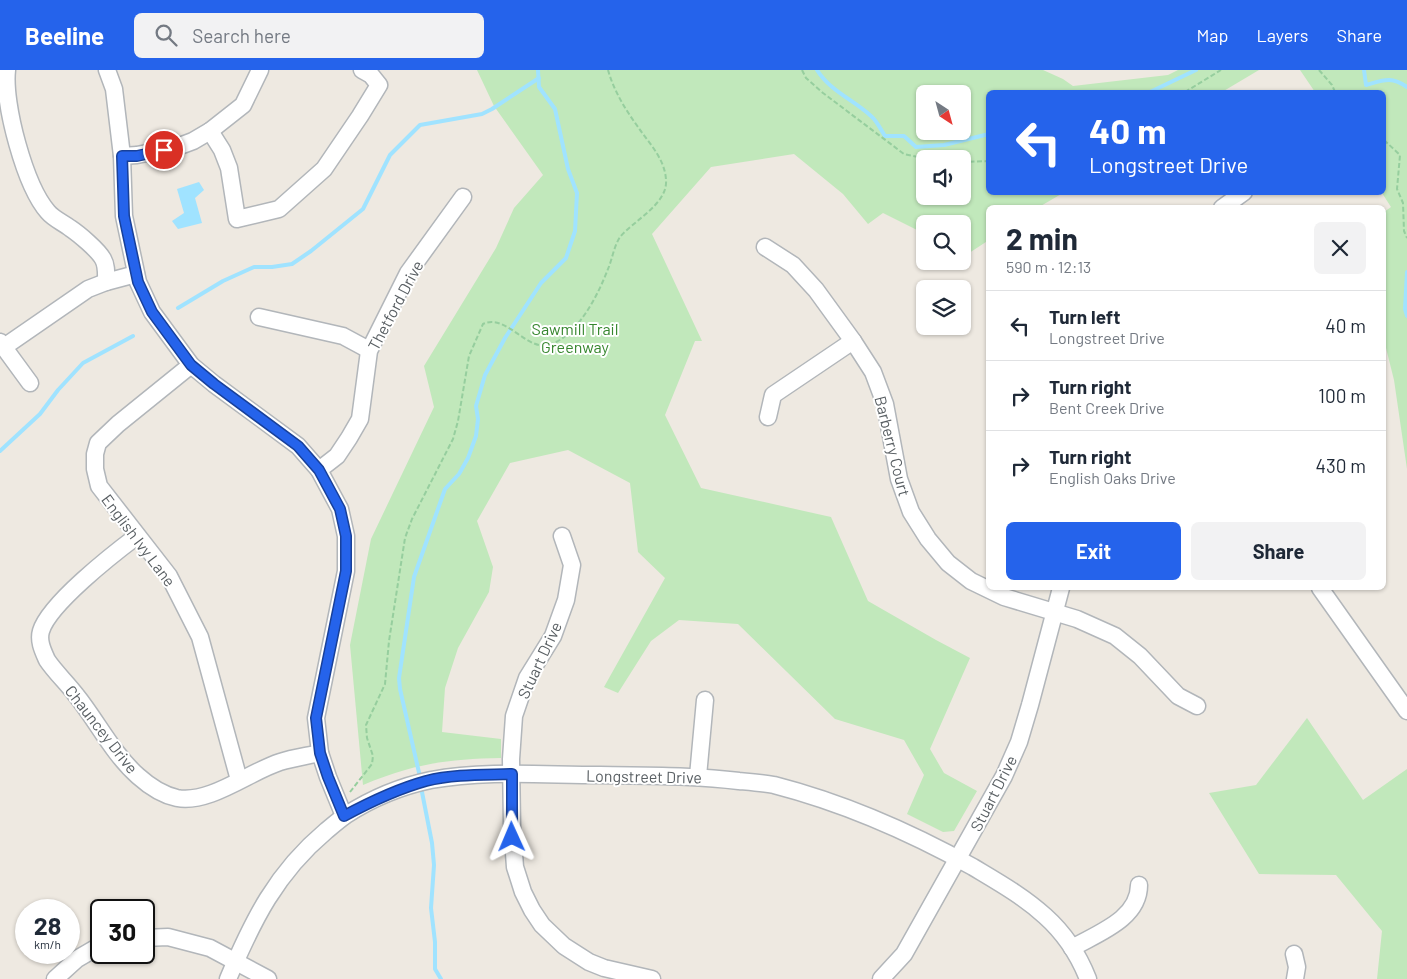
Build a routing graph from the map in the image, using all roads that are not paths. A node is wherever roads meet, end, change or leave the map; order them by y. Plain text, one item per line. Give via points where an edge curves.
1 (7, 70) edge
2 (107, 70) edge
3 (260, 70) edge
4 (362, 70) edge
5 (210, 131) junction
6 (122, 156) junction
7 (1240, 195) edge
8 (463, 197) dead end
9 (1226, 205) edge
10 (765, 247) dead end
11 (136, 274) junction
12 (106, 282) junction
13 (259, 316) dead end
14 (853, 341) junction
15 (2, 344) edge
16 (369, 350) junction
17 (191, 365) junction
18 (30, 383) dead end
19 (768, 417) dead end
20 (319, 470) junction
21 (137, 536) junction
22 (562, 536) dead end
23 (986, 588) edge
24 (990, 590) edge
25 (1060, 590) edge
26 (1321, 590) edge
27 (1053, 612) junction
28 (705, 700) dead end
29 (1197, 706) dead end
30 (1407, 711) edge
31 (320, 753) junction
32 (512, 774) junction
33 (698, 776) junction
34 (239, 780) junction
35 (344, 816) junction
36 (958, 859) junction
37 (1140, 885) dead end
38 (155, 938) edge
39 (1072, 948) junction
40 (90, 951) edge
41 (1294, 954) dead end
42 (235, 962) junction
43 (55, 979) edge
44 (228, 979) edge
45 (268, 979) edge
46 (652, 979) edge
47 (881, 979) edge
48 (1088, 979) edge
49 (1295, 979) edge

1 - 12 street via 8,92 24,169 47,211 103,258
2 - 6 street via 114,89
3 - 5 street via 243,104
4 - 5 street via 379,85 370,101 324,169 279,209 237,219 229,168
5 - 6 street via 177,147
6 - 11 street via 124,216
7 - 9 street
8 - 16 street, Thetford Drive via 408,273
10 - 14 street, Barberry Court via 793,265 816,290
11 - 12 street
11 - 17 street via 152,312
12 - 15 street
13 - 16 street via 344,336
14 - 19 street via 773,395
14 - 23 street, Barberry Court via 873,372 885,404 899,479 911,512 948,563
15 - 18 street
16 - 20 street, Thetford Drive via 360,419 337,456
17 - 20 street via 298,446
17 - 21 street, English Ivy Lane via 98,442 94,454 99,486
20 - 31 street via 340,509 346,536 346,571 316,718
21 - 34 street, English Ivy Lane via 169,576 200,637
21 - 34 street, Chauncey Drive via 71,592 45,620 40,634 41,647 48,662 76,694 125,762 150,785 178,798 193,798
22 - 32 street, Stuart Drive via 572,565 566,600 553,636 527,678 514,716
24 - 27 street, Barberry Court
25 - 27 street, Stuart Drive
26 - 30 street
27 - 29 street, Barberry Court via 1115,636 1140,656 1178,696
27 - 36 street, Stuart Drive via 1019,742
28 - 33 street
31 - 34 street, Chauncey Drive via 279,762
31 - 35 street
32 - 33 street, Longstreet Drive
32 - 35 street, Longstreet Drive via 428,781 390,793
32 - 46 street, Stuart Drive via 515,867 532,910 554,937 589,962
33 - 36 street, Longstreet Drive via 772,785 845,806
35 - 42 street, Longstreet Drive via 311,843 275,886
36 - 39 street, Longstreet Drive via 1020,895 1046,917
36 - 47 street, Stuart Drive via 904,954
37 - 39 street via 1140,894 1129,913
38 - 42 street via 168,937 210,948
39 - 48 street, Longstreet Drive
40 - 43 street
41 - 49 street
42 - 44 street, Longstreet Drive
42 - 45 street

